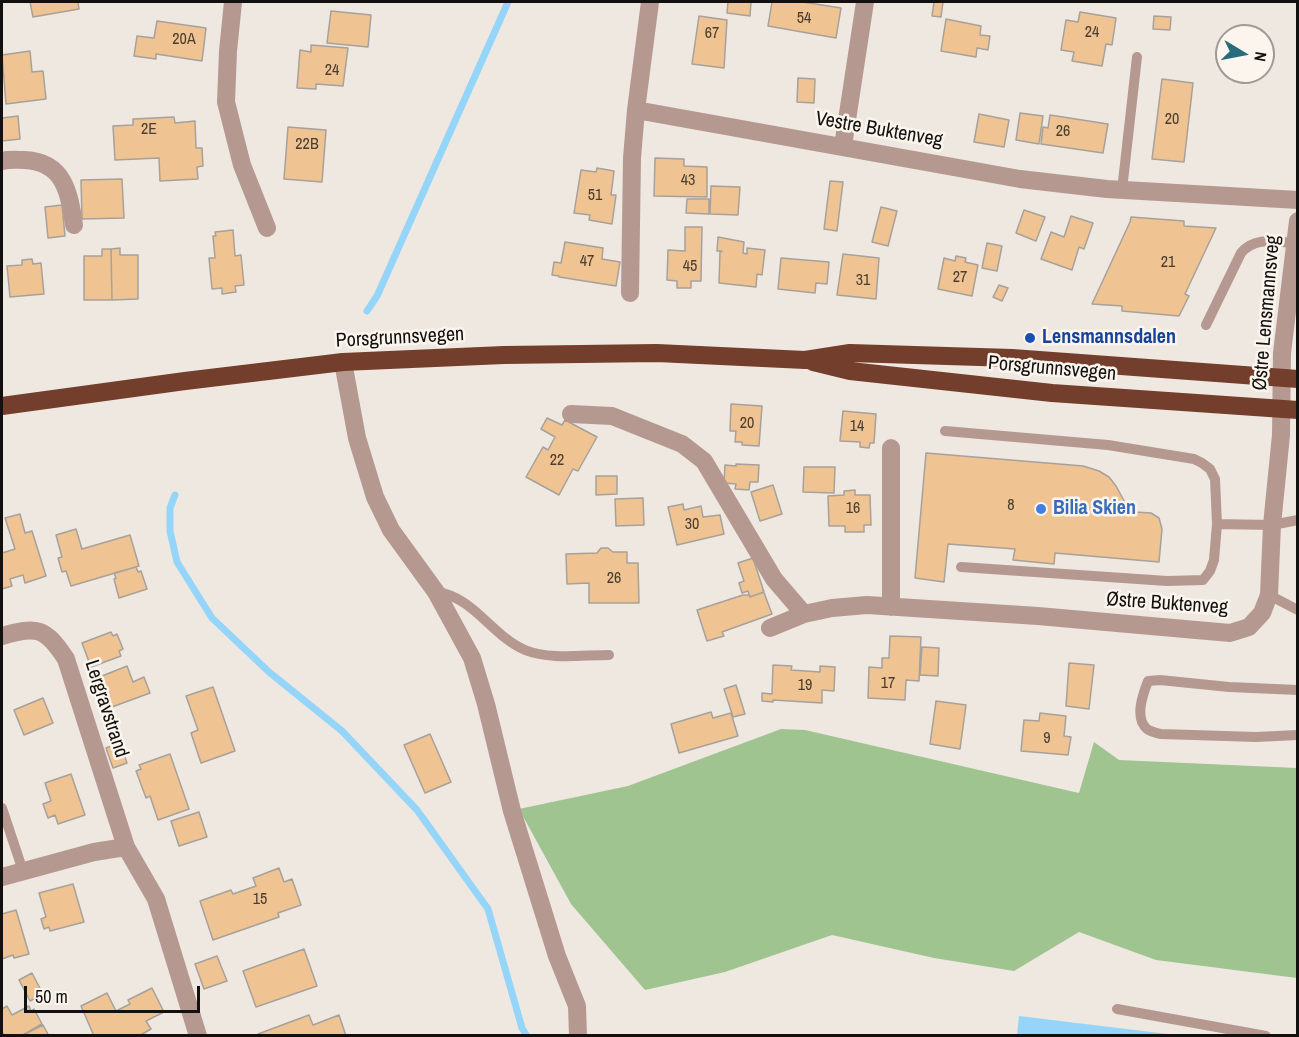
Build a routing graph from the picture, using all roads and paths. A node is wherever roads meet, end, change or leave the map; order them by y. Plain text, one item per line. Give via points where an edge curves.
1 (233, 2) edge
2 (650, 2) edge
3 (865, 2) edge
4 (1137, 57) dead end
5 (636, 110) junction
6 (843, 147) junction
7 (2, 161) edge
8 (1122, 190) junction
9 (1298, 200) edge
10 (1298, 221) edge
11 (74, 225) dead end
12 (267, 228) dead end
13 (1295, 243) junction
14 (1295, 265) edge
15 (630, 293) dead end
16 (1206, 326) dead end
17 (804, 360) junction
18 (343, 362) junction
19 (1290, 379) edge
20 (2, 406) edge
21 (1289, 409) edge
22 (571, 414) dead end
23 (945, 431) dead end
24 (891, 448) dead end
25 (1298, 520) edge
26 (1218, 524) junction
27 (1272, 525) junction
28 (961, 567) dead end
29 (436, 592) junction
30 (1269, 595) junction
31 (891, 607) junction
32 (1298, 610) edge
33 (804, 614) junction
34 (770, 628) dead end
35 (2, 636) edge
36 (609, 655) dead end
37 (1298, 690) edge
38 (1298, 735) edge
39 (2, 808) edge
40 (126, 847) junction
41 (11, 875) edge
42 (1117, 1009) dead end
43 (198, 1035) edge
44 (578, 1035) edge
45 (1266, 1035) edge

1 - 12 street via 226,102 242,165
2 - 5 street
3 - 6 street
4 - 8 lane
5 - 6 street, Vestre Buktenveg
5 - 15 street
6 - 8 street, Vestre Buktenveg via 1020,179
7 - 11 street via 31,160 49,165 63,180
8 - 9 street, Vestre Buktenveg
10 - 13 street, Østre Lensmannsveg
13 - 14 street, Østre Lensmannsveg
13 - 16 lane via 1248,245
14 - 19 street, Østre Lensmannsveg via 1282,353
17 - 18 highway, Porsgrunnsvegen via 657,353
17 - 19 highway, Porsgrunnsvegen via 850,353 1012,358
17 - 21 highway, Porsgrunnsvegen via 850,371 930,381
18 - 20 highway, Porsgrunnsvegen
18 - 29 street via 357,438 375,497 391,530
19 - 21 street, Østre Lensmannsveg
21 - 27 street, Østre Buktenveg via 1281,435
22 - 33 street via 612,416 691,449 704,461 774,579
23 - 26 lane via 1108,445 1194,459 1210,469 1215,479
24 - 31 street
25 - 27 lane
26 - 27 lane
26 - 28 lane via 1214,560 1203,580
27 - 30 street, Østre Buktenveg
29 - 36 lane via 449,593 525,650 555,655
29 - 44 street via 472,658 512,811 576,1006
30 - 31 street, Østre Buktenveg via 1262,613 1249,627 1230,633
30 - 32 lane
31 - 33 street, Østre Buktenveg via 867,605
33 - 34 street, Østre Buktenveg
35 - 40 street, Lergravstrand via 26,629 42,632 54,639 66,659
37 - 38 lane via 1148,681 1142,696 1141,720 1148,730 1161,734
39 - 41 lane
40 - 41 street
40 - 43 street, Lergravstrand via 156,899
42 - 45 lane

